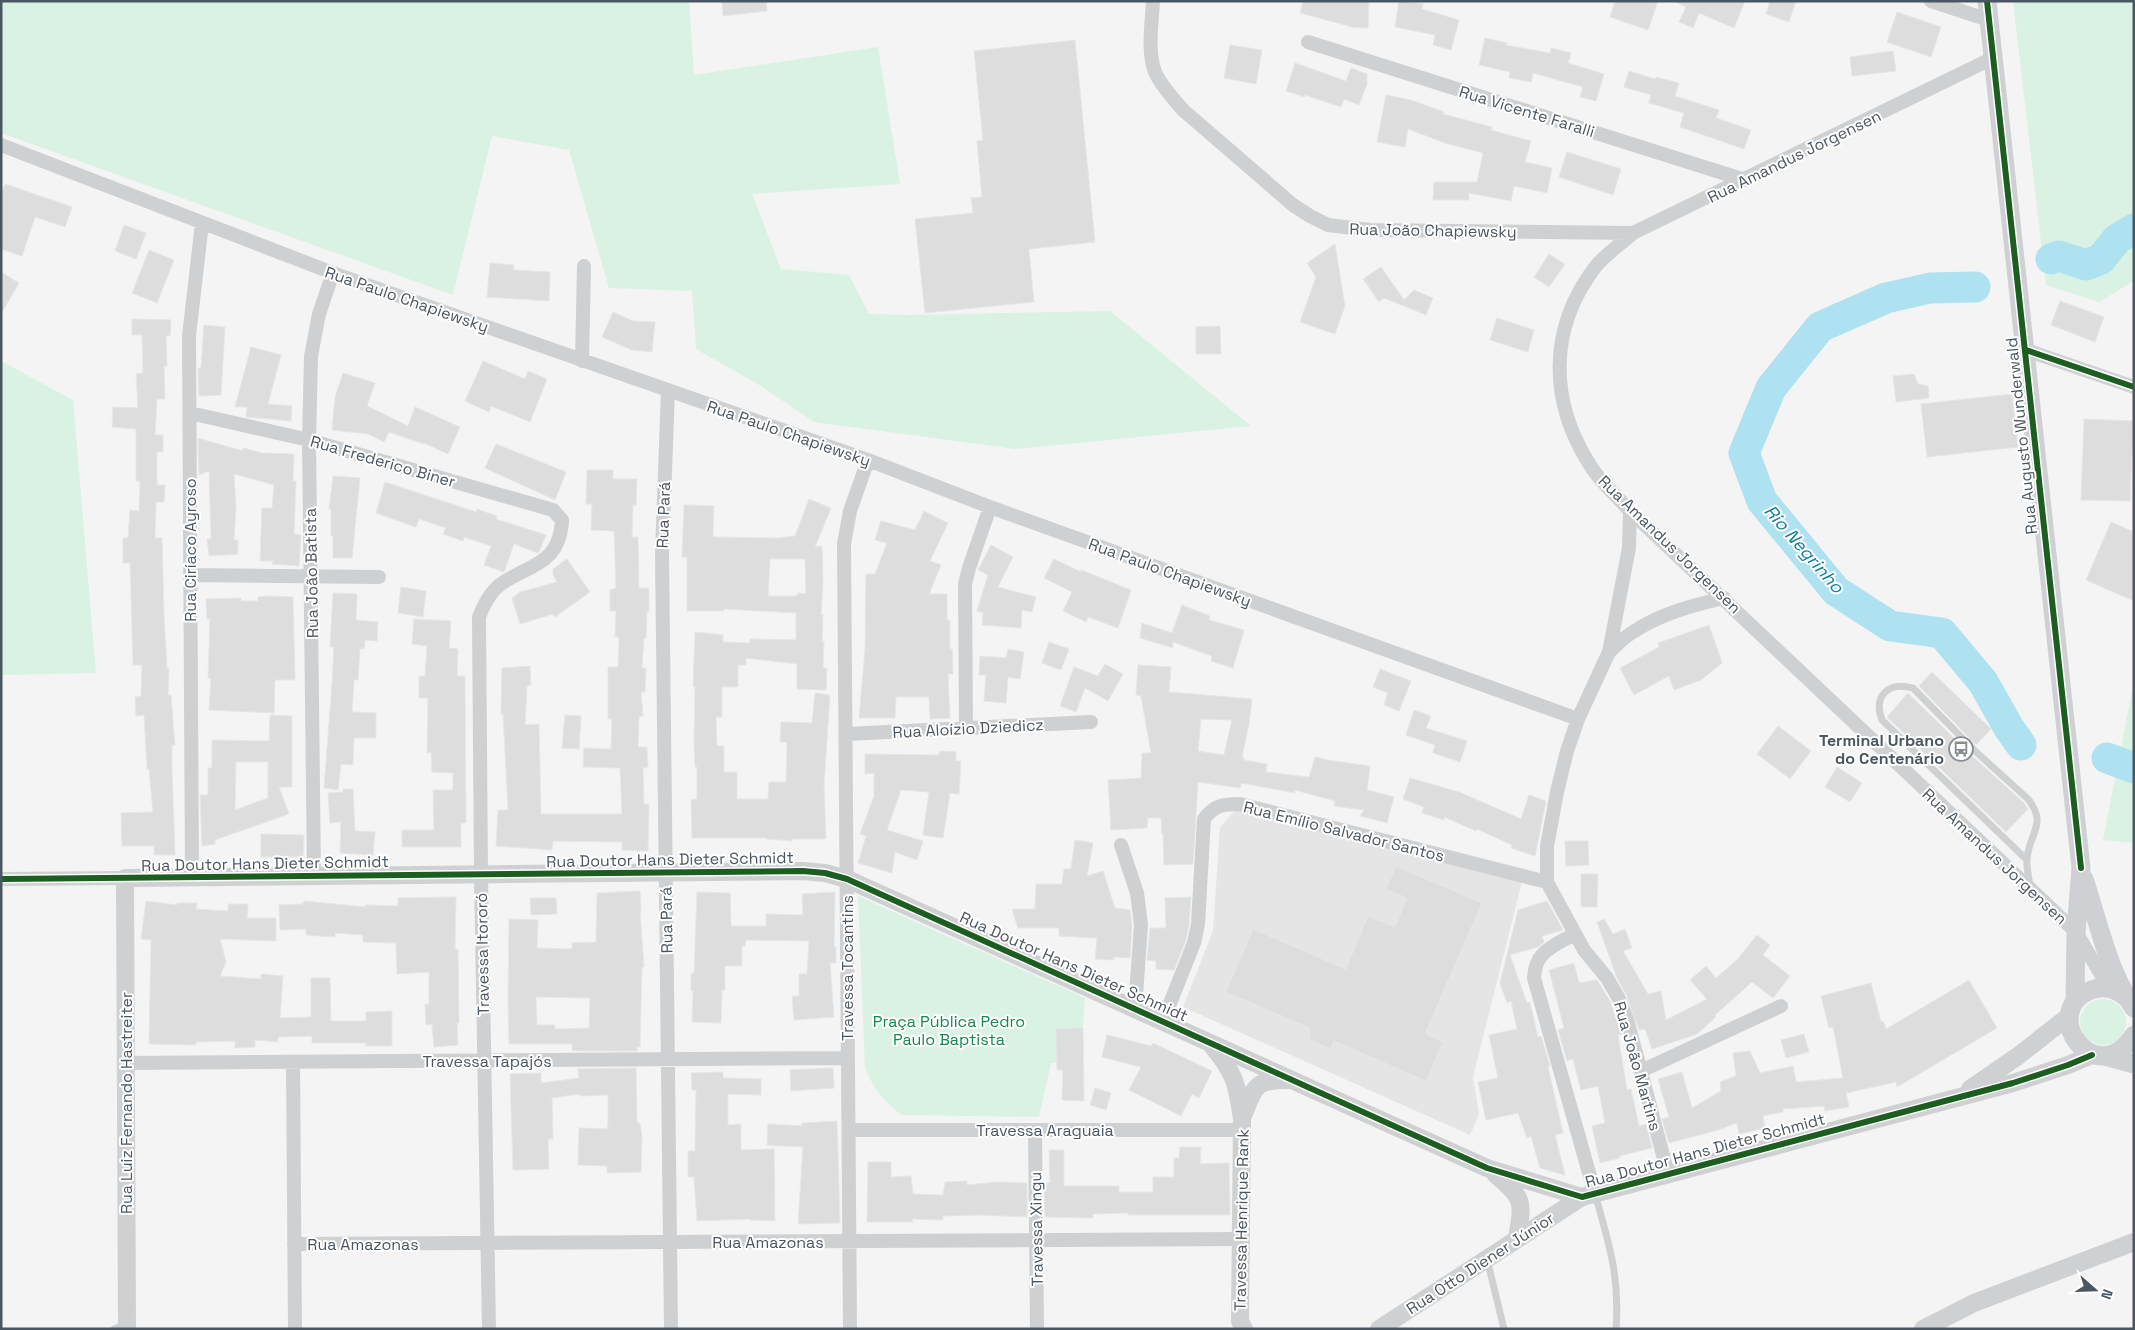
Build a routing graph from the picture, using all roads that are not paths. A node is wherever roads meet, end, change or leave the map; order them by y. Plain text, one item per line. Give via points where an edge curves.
1 (1153, 1) edge
2 (1931, 1) edge
3 (1987, 1) edge
4 (1988, 20) junction
5 (1308, 42) dead end
6 (1993, 58) junction
7 (1, 146) edge
8 (1746, 180) junction
9 (202, 222) junction
10 (1633, 233) junction
11 (584, 266) dead end
12 (332, 274) junction
13 (2026, 350) junction
14 (582, 361) junction
15 (2134, 387) edge
16 (668, 390) junction
17 (190, 413) junction
18 (309, 440) junction
19 (868, 460) junction
20 (990, 508) junction
21 (1630, 510) junction
22 (562, 528) joint
23 (190, 575) junction
24 (312, 577) junction
25 (379, 577) dead end
26 (1724, 598) junction
27 (1609, 652) junction
28 (1578, 719) junction
29 (1091, 722) dead end
30 (966, 728) junction
31 (846, 734) junction
32 (1121, 845) dead end
33 (2026, 859) junction
34 (2080, 868) junction
35 (666, 873) junction
36 (481, 874) junction
37 (314, 876) junction
38 (192, 877) junction
39 (125, 878) junction
40 (1, 879) edge
41 (847, 879) junction
42 (1547, 882) junction
43 (2031, 892) junction
44 (2076, 932) junction
45 (1574, 934) junction
46 (2109, 988) junction
47 (2130, 1003) edge
48 (1781, 1006) dead end
49 (1135, 1009) junction
50 (2072, 1009) junction
51 (1163, 1021) junction
52 (2134, 1035) edge
53 (1208, 1042) junction
54 (2098, 1055) junction
55 (848, 1058) junction
56 (667, 1059) junction
57 (484, 1061) junction
58 (293, 1062) junction
59 (126, 1063) junction
60 (2134, 1064) edge
61 (1641, 1071) junction
62 (1293, 1080) junction
63 (1955, 1099) junction
64 (1242, 1124) junction
65 (849, 1130) junction
66 (1035, 1130) junction
67 (1487, 1168) junction
68 (1668, 1174) junction
69 (1588, 1196) junction
70 (1241, 1239) junction
71 (1517, 1239) junction
72 (1036, 1240) junction
73 (670, 1242) junction
74 (850, 1242) junction
75 (2134, 1242) edge
76 (488, 1243) junction
77 (294, 1244) junction
78 (1487, 1259) junction
79 (1241, 1326) edge
80 (123, 1327) edge
81 (295, 1329) edge
82 (490, 1329) edge
83 (671, 1329) edge
84 (850, 1329) edge
85 (1037, 1329) edge
86 (1379, 1329) edge
87 (1504, 1329) edge
88 (1616, 1329) edge
89 (1923, 1329) edge

1 - 10 street, Rua João Chapiewsky via 1155,71 1169,93 1183,110 1293,205 1328,225 1370,230
2 - 4 street
3 - 4 main road, Rua Augusto Wunderwald
4 - 6 main road, Rua Augusto Wunderwald
5 - 8 street, Rua Vicente Faralli
6 - 8 street, Rua Amandus Jorgensen
6 - 13 main road, Rua Augusto Wunderwald
7 - 9 street, Rua Paulo Chapiewsky
8 - 10 street, Rua Amandus Jorgensen
9 - 12 street, Rua Paulo Chapiewsky
9 - 17 street, Rua Ciríaco Ayroso via 189,336
10 - 21 street, Rua Amandus Jorgensen via 1596,265 1577,296 1564,331 1558,365 1560,396 1571,432 1590,467
11 - 14 street
12 - 14 street, Rua Paulo Chapiewsky
12 - 18 street, Rua João Batista via 313,341
13 - 15 street
13 - 34 main road, Rua Augusto Wunderwald
14 - 16 street, Rua Paulo Chapiewsky
16 - 19 street, Rua Paulo Chapiewsky
16 - 35 street, Rua Pará via 662,553
17 - 18 street, Rua Frederico Biner
17 - 23 street, Rua Ciríaco Ayroso
18 - 22 street, Rua Frederico Biner via 553,510 562,520
18 - 24 street, Rua João Batista
19 - 20 street, Rua Paulo Chapiewsky
19 - 31 street, Travessa Tocantins via 850,511 844,544
20 - 28 street, Rua Paulo Chapiewsky
20 - 30 street via 965,584
21 - 26 street, Rua Amandus Jorgensen
21 - 27 street, Rua João Martins via 1629,548
22 - 36 street, Travessa Itororó via 553,550 545,559 496,589 479,617
23 - 24 street
23 - 38 street, Rua Ciríaco Ayroso
24 - 25 street
24 - 37 street, Rua João Batista
26 - 27 street via 1664,616 1633,632
26 - 43 street, Rua Amandus Jorgensen
27 - 28 street, Rua João Martins
28 - 42 street, Rua João Martins via 1557,792 1547,846
29 - 30 street, Rua Aloízio Dziedicz
30 - 31 street, Rua Aloízio Dziedicz
31 - 41 street, Travessa Tocantins
32 - 49 street via 1137,893 1141,924
33 - 33 lane via 1882,720 1880,700 1885,692 1894,686 1913,688 2036,808 2038,819
33 - 43 lane
34 - 44 main road, Rua Augusto Wunderwald
34 - 47 main road, Rua Augusto Wunderwald via 2111,961
35 - 36 street, Rua Doutor Hans Dieter Schmidt
35 - 41 street, Rua Doutor Hans Dieter Schmidt via 803,871
35 - 56 street, Rua Pará
36 - 37 street, Rua Doutor Hans Dieter Schmidt
36 - 57 street, Travessa Itororó
37 - 38 street, Rua Doutor Hans Dieter Schmidt
38 - 39 street, Rua Doutor Hans Dieter Schmidt
39 - 40 street, Rua Doutor Hans Dieter Schmidt
39 - 59 street, Rua Luiz Fernando Hastreiter
41 - 49 street, Rua Doutor Hans Dieter Schmidt
41 - 55 street, Travessa Tocantins
42 - 45 street, Rua João Martins
42 - 51 street, Rua Emílio Salvador Santos via 1240,804 1211,809 1204,819 1194,943
43 - 44 street, Rua Amandus Jorgensen
44 - 46 street, Rua Amandus Jorgensen
44 - 50 main road, Rua Augusto Wunderwald
45 - 61 street, Rua João Martins via 1618,997
45 - 69 street via 1541,954 1534,966 1534,978
46 - 47 main road
46 - 50 main road via 2096,988 2084,993
48 - 61 street
49 - 51 street, Rua Doutor Hans Dieter Schmidt
50 - 54 main road, Rua Augusto Wunderwald via 2069,1028 2073,1039 2081,1049
50 - 63 street, Rua Doutor Hans Dieter Schmidt via 2018,1056
51 - 53 street, Rua Doutor Hans Dieter Schmidt
52 - 54 main road via 2117,1053
53 - 62 street, Rua Doutor Hans Dieter Schmidt
53 - 64 street, Travessa Henrique Rank via 1229,1066 1238,1086
54 - 60 main road
54 - 63 street, Rua Doutor Hans Dieter Schmidt
55 - 56 street, Travessa Tapajós
55 - 65 street, Travessa Tocantins
56 - 57 street, Travessa Tapajós
56 - 73 street, Rua Pará
57 - 58 street, Travessa Tapajós
57 - 76 street, Travessa Itororó
58 - 59 street, Travessa Tapajós
58 - 77 street
59 - 80 street, Rua Luiz Fernando Hastreiter
61 - 68 street, Rua João Martins
62 - 64 street, Travessa Henrique Rank via 1266,1080 1257,1086
62 - 67 street, Rua Doutor Hans Dieter Schmidt
63 - 68 street, Rua Doutor Hans Dieter Schmidt
64 - 66 street, Travessa Araguaia
64 - 70 street, Travessa Henrique Rank
65 - 66 street, Travessa Araguaia
65 - 74 street, Travessa Tocantins
66 - 72 street, Travessa Xingu
67 - 69 street, Rua Doutor Hans Dieter Schmidt
67 - 71 street via 1516,1191 1520,1204
68 - 69 street, Rua Doutor Hans Dieter Schmidt
69 - 71 street, Rua Otto Diener Júnior
69 - 88 lane via 1616,1275
70 - 72 street, Rua Amazonas
70 - 79 street, Travessa Henrique Rank
71 - 78 street, Rua Otto Diener Júnior
72 - 74 street, Rua Amazonas
72 - 85 street, Travessa Xingu
73 - 74 street, Rua Amazonas
73 - 76 street, Rua Amazonas
73 - 83 street, Rua Pará
74 - 84 street, Travessa Tocantins
75 - 89 street via 1974,1303
76 - 77 street, Rua Amazonas
76 - 82 street, Travessa Itororó
77 - 81 street
78 - 86 street, Rua Otto Diener Júnior
78 - 87 lane

